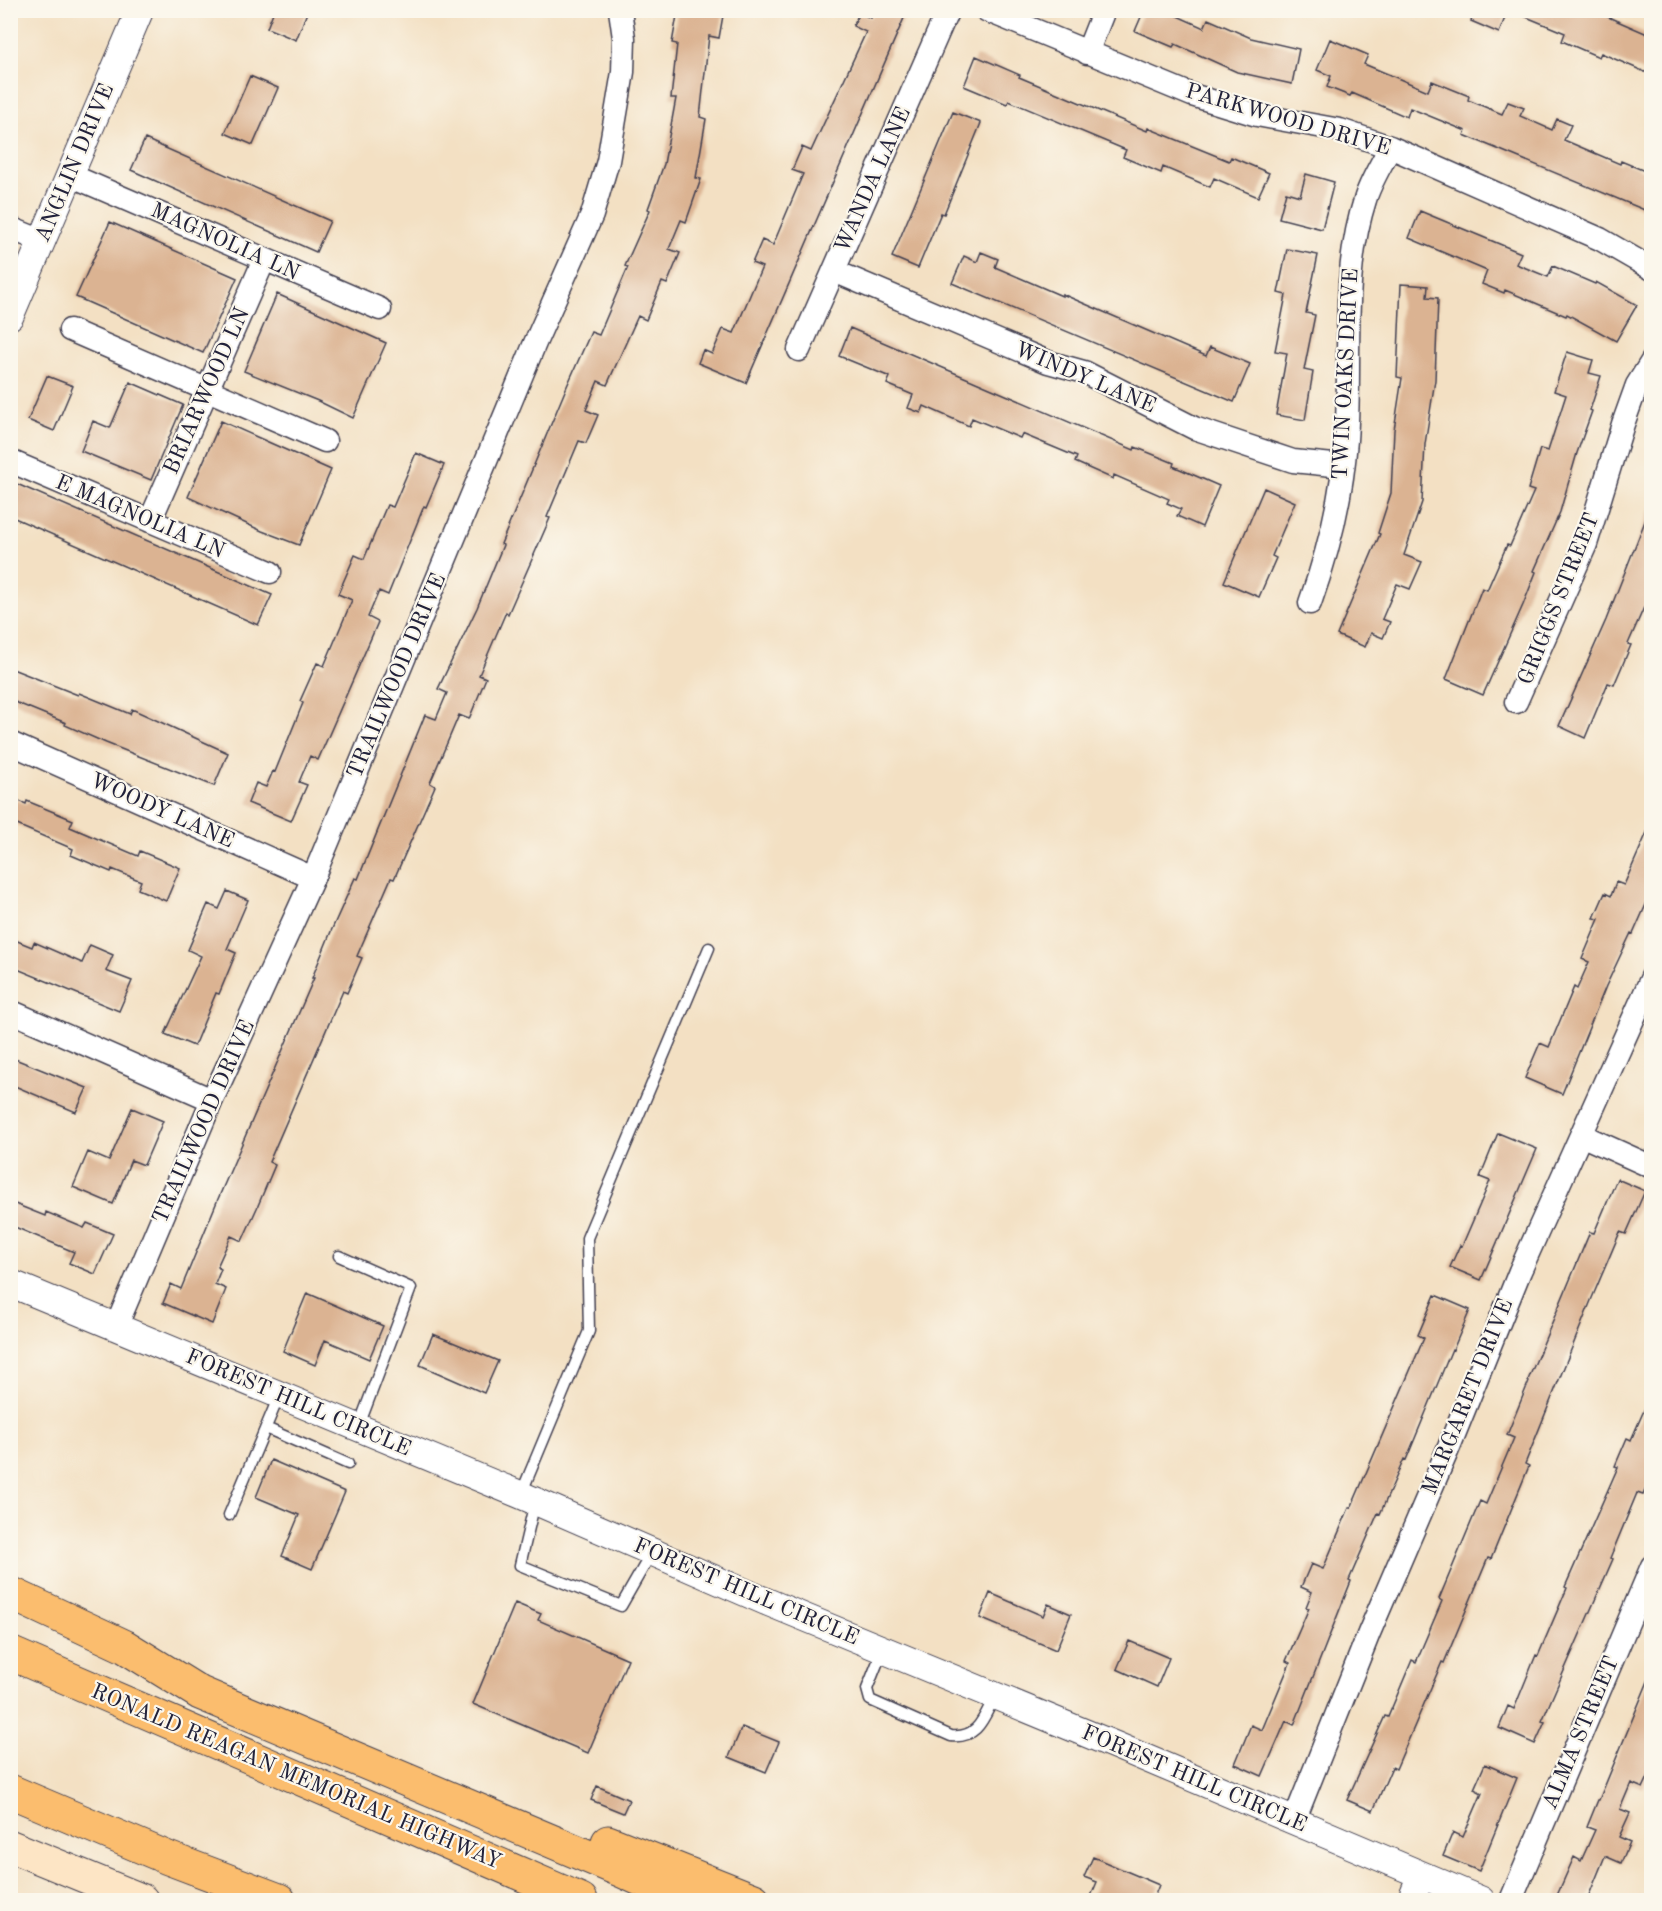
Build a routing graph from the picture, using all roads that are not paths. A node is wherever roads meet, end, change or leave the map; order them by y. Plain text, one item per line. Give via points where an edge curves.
1 (140, 10) edge
2 (620, 10) edge
3 (948, 10) edge
4 (986, 10) edge
5 (1104, 10) edge
6 (1087, 53) junction
7 (1390, 147) junction
8 (70, 175) junction
9 (10, 228) edge
10 (42, 241) junction
11 (264, 260) junction
12 (1652, 268) edge
13 (834, 271) junction
14 (380, 309) dead end
15 (10, 316) edge
16 (70, 330) dead end
17 (799, 350) dead end
18 (1652, 361) edge
19 (207, 390) junction
20 (325, 441) dead end
21 (10, 461) edge
22 (1343, 466) junction
23 (150, 521) junction
24 (270, 572) dead end
25 (1310, 603) dead end
26 (1516, 702) dead end
27 (10, 743) edge
28 (313, 878) junction
29 (709, 948) dead end
30 (1652, 977) edge
31 (10, 1011) edge
32 (212, 1100) junction
33 (1581, 1136) junction
34 (1652, 1167) edge
35 (339, 1256) dead end
36 (10, 1283) edge
37 (116, 1327) junction
38 (279, 1396) junction
39 (266, 1428) junction
40 (357, 1429) junction
41 (348, 1464) dead end
42 (528, 1498) junction
43 (228, 1515) dead end
44 (652, 1552) junction
45 (1652, 1566) edge
46 (10, 1593) edge
47 (124, 1646) junction
48 (883, 1649) junction
49 (10, 1653) edge
50 (995, 1696) junction
51 (10, 1791) edge
52 (1294, 1821) junction
53 (10, 1846) edge
54 (1422, 1875) junction
55 (142, 1900) edge
56 (279, 1900) edge
57 (581, 1900) edge
58 (686, 1900) edge
59 (754, 1900) edge
60 (1411, 1900) edge
61 (1481, 1900) edge
62 (1511, 1900) edge

1 - 8 street, ANGLIN DRIVE
2 - 28 street, TRAILWOOD DRIVE via 623,72 608,161 591,215
3 - 13 street, WANDA LANE
4 - 6 street, PARKWOOD DRIVE
5 - 6 street
6 - 7 street, PARKWOOD DRIVE via 1192,95 1257,115 1340,130
7 - 12 street, PARKWOOD DRIVE via 1600,239
7 - 22 street, TWIN OAKS DRIVE via 1365,198 1355,238 1348,307
8 - 10 street, ANGLIN DRIVE
8 - 11 street, MAGNOLIA LN
9 - 10 street
10 - 15 street, ANGLIN DRIVE
11 - 14 street, MAGNOLIA LN
11 - 19 street, BRIARWOOD LN
13 - 17 street, WANDA LANE
13 - 22 street, WINDY LANE via 1048,362 1084,372 1194,428 1293,461
16 - 19 street
18 - 26 street, GRIGGS STREET via 1637,385 1586,543
19 - 20 street
19 - 23 street, BRIARWOOD LN
21 - 23 street, E MAGNOLIA LN
22 - 25 street, TWIN OAKS DRIVE via 1327,555
23 - 24 street, E MAGNOLIA LN
27 - 28 street, WOODY LANE
28 - 32 street, TRAILWOOD DRIVE
29 - 42 lane via 587,1238 589,1331
30 - 33 street, MARGARET DRIVE
31 - 32 street
32 - 37 street, TRAILWOOD DRIVE
33 - 34 street
33 - 52 street, MARGARET DRIVE via 1520,1271
35 - 40 lane via 411,1288
36 - 37 street, FOREST HILL CIRCLE
37 - 38 street, FOREST HILL CIRCLE
38 - 39 lane
38 - 40 street, FOREST HILL CIRCLE
39 - 41 lane
39 - 43 lane
40 - 42 street, FOREST HILL CIRCLE
42 - 44 street, FOREST HILL CIRCLE
42 - 44 lane via 520,1565 621,1606
44 - 48 street, FOREST HILL CIRCLE
45 - 62 street, ALMA STREET
46 - 47 highway
47 - 58 highway via 200,1693
47 - 59 highway
48 - 50 street, FOREST HILL CIRCLE
48 - 50 lane via 867,1689 870,1700 951,1736 964,1736 977,1729
49 - 57 highway, RONALD REAGAN MEMORIAL HIGHWAY
50 - 52 street, FOREST HILL CIRCLE
51 - 56 highway
52 - 54 street, FOREST HILL CIRCLE
53 - 55 main road
54 - 60 street
54 - 61 street, FOREST HILL CIRCLE

